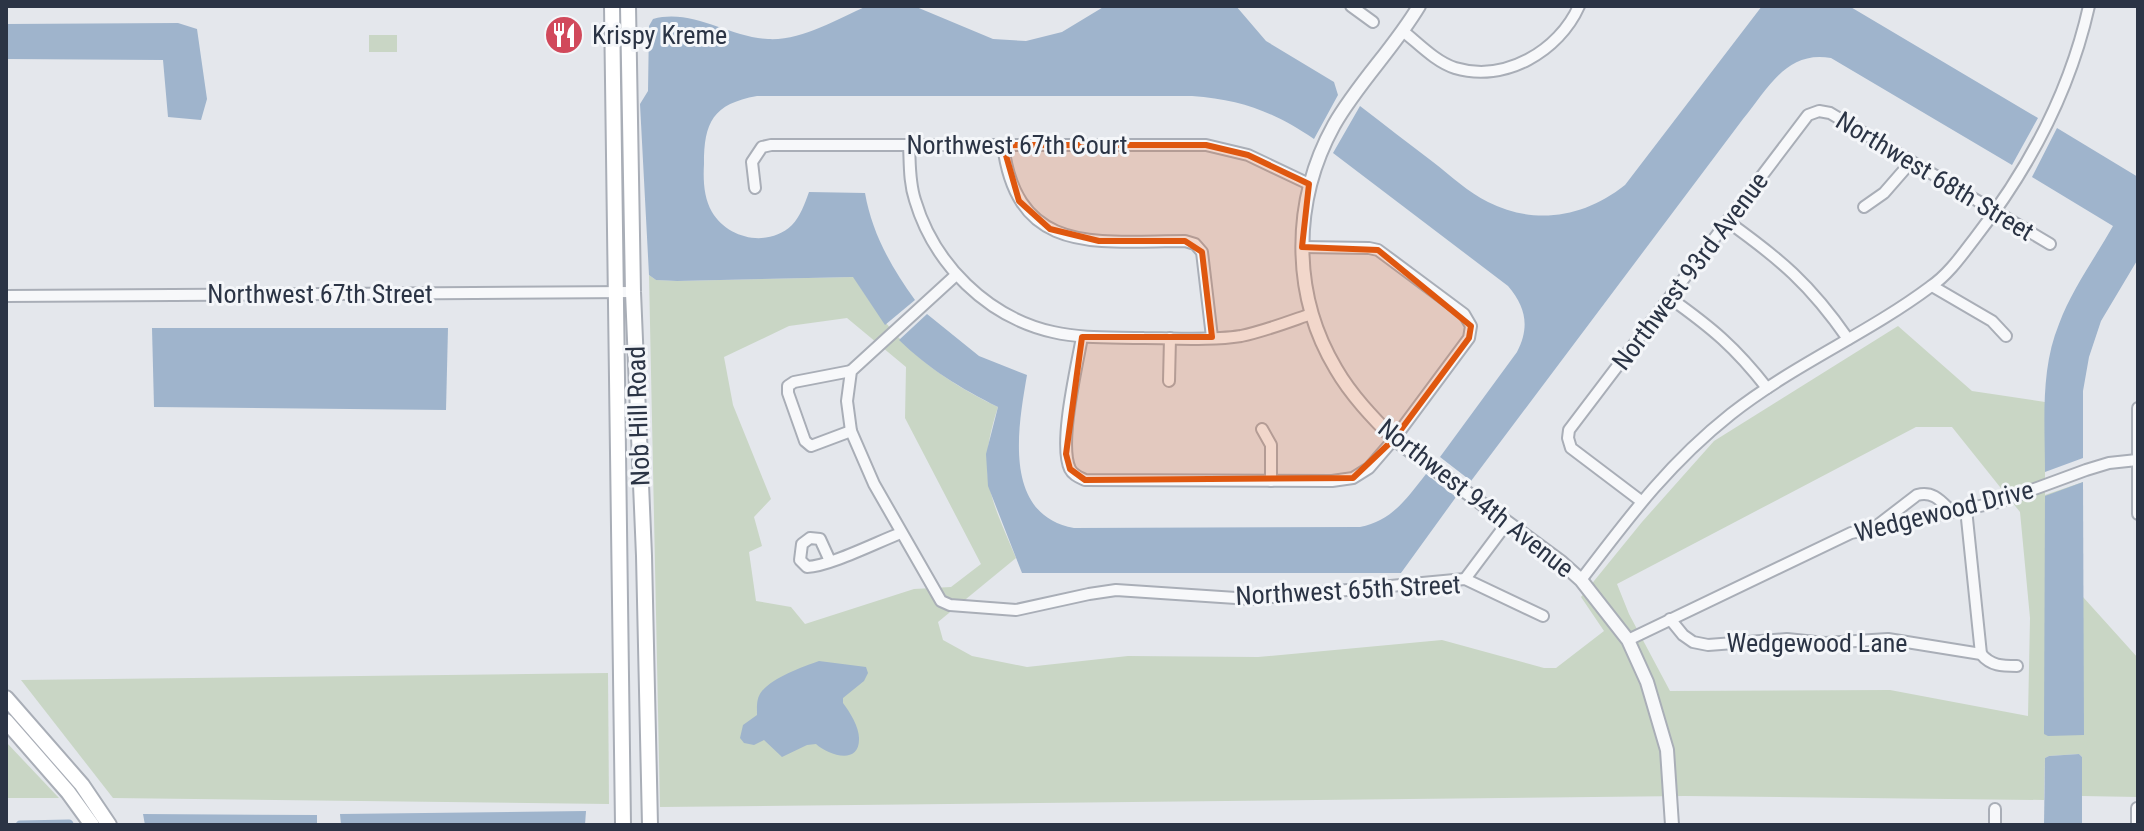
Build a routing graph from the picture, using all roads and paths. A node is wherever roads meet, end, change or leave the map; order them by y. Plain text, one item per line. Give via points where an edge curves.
1 (612, 6) edge
2 (628, 6) edge
3 (1351, 6) edge
4 (1419, 6) edge
5 (1579, 6) edge
6 (2089, 6) edge
7 (1373, 22) dead end
8 (1404, 32) junction
9 (1819, 111) joint
10 (909, 145) junction
11 (1003, 145) junction
12 (1911, 162) junction
13 (1309, 184) junction
14 (755, 188) dead end
15 (1864, 207) dead end
16 (1995, 213) junction
17 (1727, 221) junction
18 (2050, 244) dead end
19 (1302, 247) junction
20 (956, 275) junction
21 (1932, 286) junction
22 (633, 292) junction
23 (614, 293) junction
24 (6, 296) edge
25 (1670, 298) junction
26 (1311, 314) junction
27 (2006, 336) dead end
28 (1082, 337) junction
29 (1212, 337) junction
30 (1170, 338) junction
31 (1848, 339) junction
32 (851, 371) junction
33 (1169, 381) dead end
34 (1767, 388) junction
35 (2138, 408) edge
36 (1262, 429) dead end
37 (851, 431) junction
38 (1394, 439) junction
39 (2137, 460) edge
40 (1271, 481) junction
41 (1641, 501) junction
42 (1966, 509) junction
43 (1951, 511) junction
44 (2138, 514) edge
45 (1507, 523) junction
46 (1876, 526) junction
47 (901, 533) junction
48 (830, 561) dead end
49 (1465, 579) junction
50 (1581, 580) junction
51 (1543, 616) dead end
52 (1670, 619) junction
53 (1628, 640) junction
54 (1981, 654) junction
55 (2017, 666) dead end
56 (6, 698) edge
57 (6, 721) edge
58 (2137, 808) edge
59 (1995, 809) dead end
60 (92, 825) edge
61 (109, 825) edge
62 (623, 825) edge
63 (650, 825) edge
64 (1672, 825) edge
65 (1995, 825) edge
66 (2137, 825) edge

1 - 23 main road, Nob Hill Road
2 - 22 main road, Nob Hill Road
3 - 7 street
4 - 8 street, Northwest 94th Avenue
5 - 8 street via 1571,24 1539,54 1493,70 1453,67
6 - 16 street via 2047,125
8 - 13 street, Northwest 94th Avenue via 1336,123
9 - 12 street, Northwest 68th Street
9 - 17 street, Northwest 93rd Avenue via 1808,115
10 - 11 street, Northwest 67th Court
10 - 14 street, Northwest 67th Court via 762,147 752,162
10 - 20 street via 914,198
11 - 13 street, Northwest 67th Court via 1206,145 1248,155
11 - 29 street via 1019,201 1050,229 1074,239 1195,244 1202,252
12 - 15 street
12 - 16 street, Northwest 68th Street
13 - 19 street, Northwest 94th Avenue
16 - 18 street, Northwest 68th Street
16 - 21 street
17 - 25 street, Northwest 93rd Avenue
17 - 31 street via 1802,279
19 - 26 street, Northwest 94th Avenue
19 - 38 street via 1378,250 1464,314 1471,326 1469,338
20 - 28 street via 996,309 1021,322
20 - 32 street
21 - 27 street via 1992,321
21 - 31 street
22 - 23 street, Northwest 67th Street
22 - 63 main road, Nob Hill Road
23 - 24 street, Northwest 67th Street
23 - 62 main road, Nob Hill Road
25 - 34 street via 1722,337
25 - 41 street, Northwest 93rd Avenue via 1569,430 1571,448
26 - 29 street via 1256,332
26 - 38 street, Northwest 94th Avenue via 1336,369
28 - 30 street
28 - 40 street via 1066,437 1074,475 1085,480
29 - 30 street
30 - 33 street
31 - 34 street
32 - 37 street
32 - 37 street via 788,386 811,446
34 - 41 street via 1678,459
35 - 39 street
36 - 40 street via 1271,445
37 - 47 street
38 - 40 street via 1353,478
38 - 45 street, Northwest 94th Avenue
39 - 42 street, Wedgewood Drive via 2098,466
39 - 44 street
41 - 50 street
42 - 43 street, Wedgewood Drive
42 - 54 street
43 - 46 street, Wedgewood Drive
43 - 46 street via 1938,497 1924,493
45 - 49 street
45 - 50 street, Northwest 94th Avenue
46 - 52 street, Wedgewood Drive
47 - 48 street
47 - 49 street, Northwest 65th Street via 941,601 998,610 1034,608 1116,590 1251,599
49 - 51 street, Northwest 65th Street
50 - 53 street, Northwest 94th Avenue
52 - 53 street, Wedgewood Drive
52 - 54 street, Wedgewood Lane via 1693,642 1708,645 1888,639
53 - 64 street, Northwest 94th Avenue via 1667,750
54 - 55 street, Wedgewood Lane via 1988,662
56 - 61 main road via 64,763
57 - 60 main road
58 - 66 street
59 - 65 street

